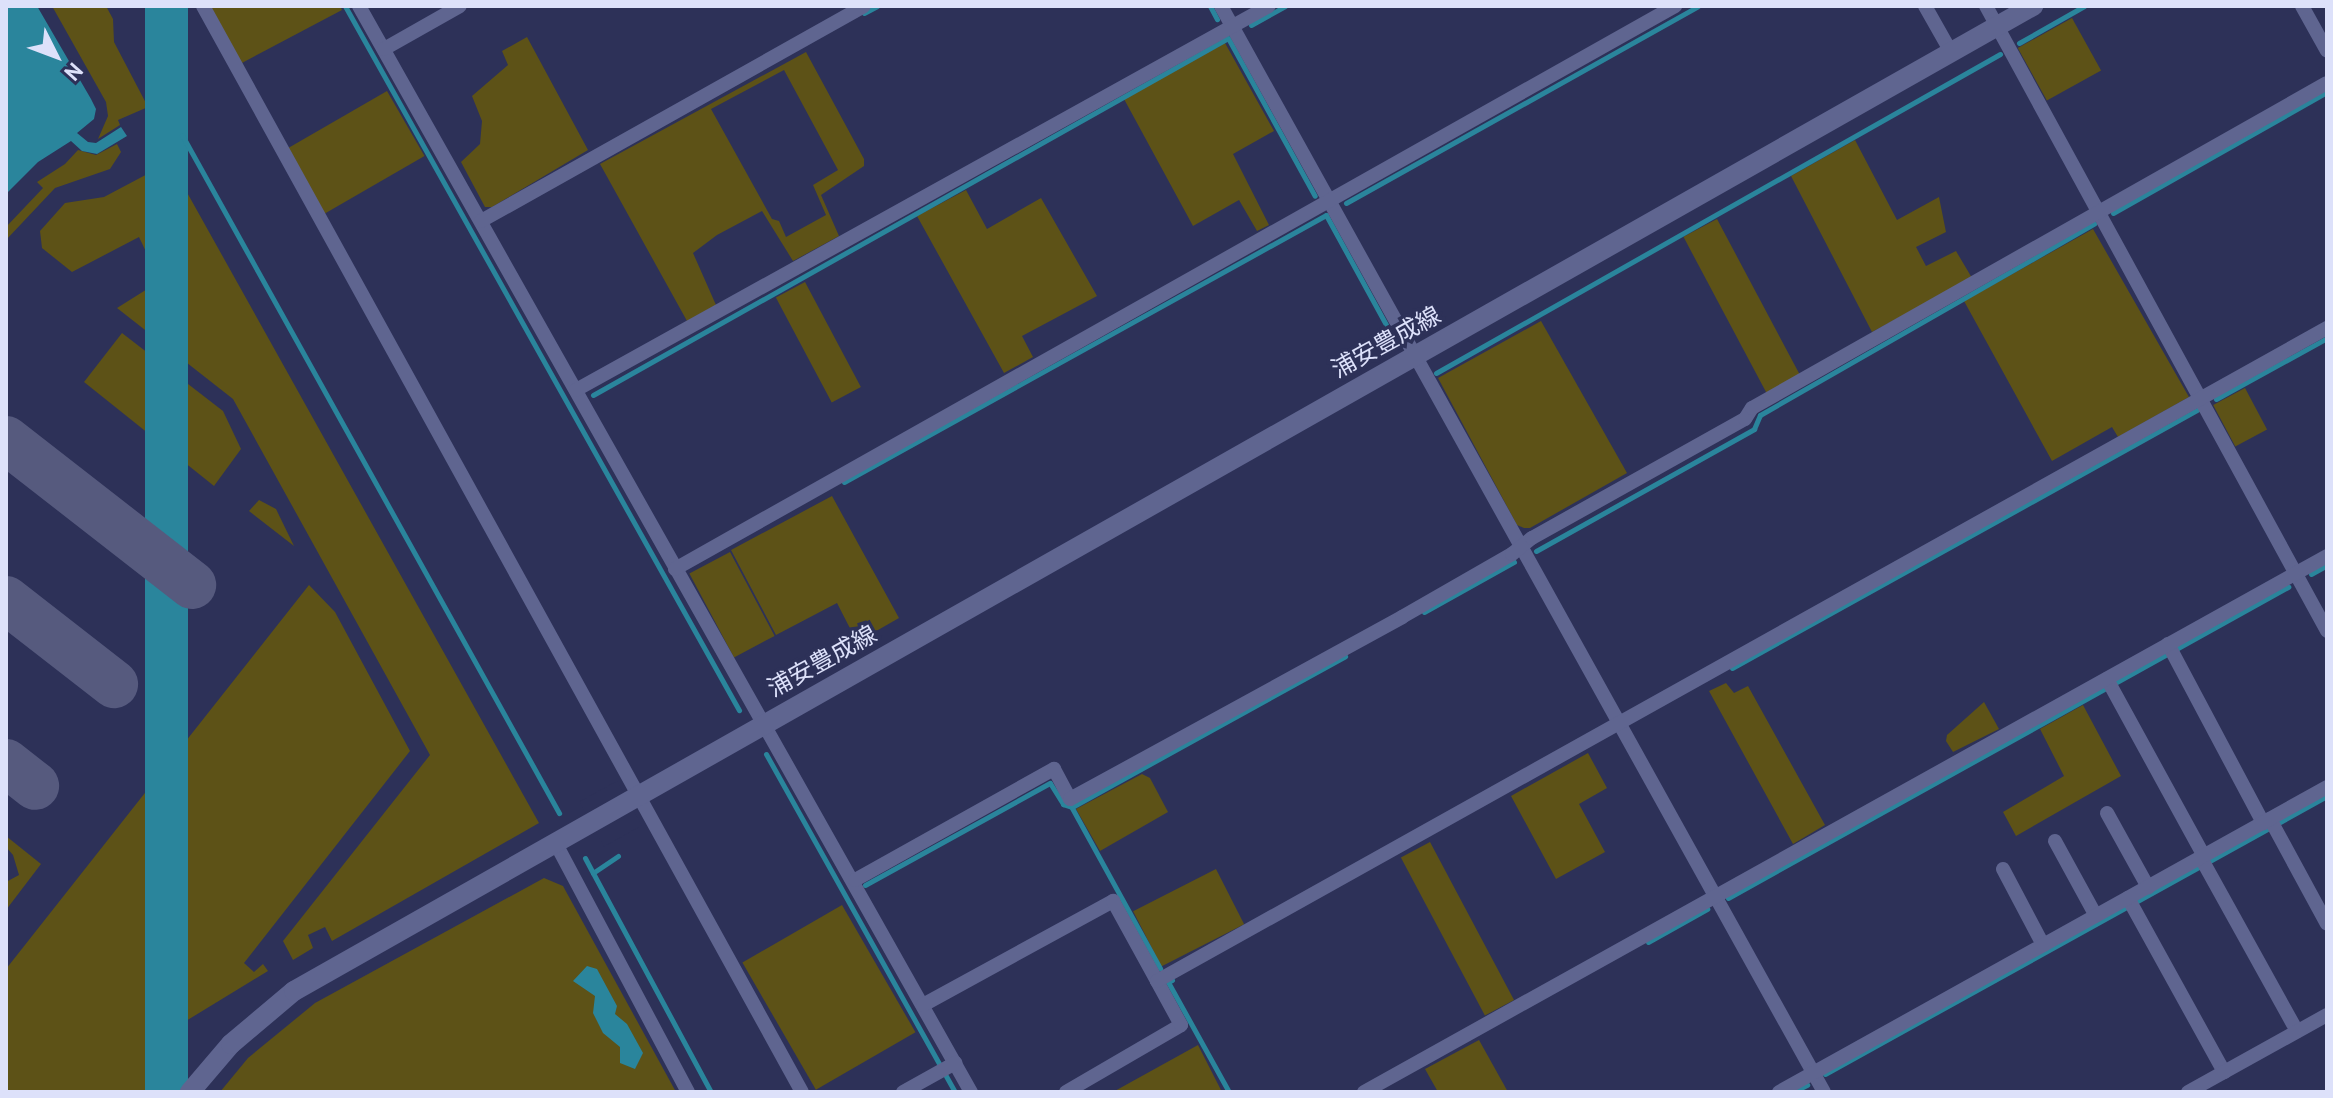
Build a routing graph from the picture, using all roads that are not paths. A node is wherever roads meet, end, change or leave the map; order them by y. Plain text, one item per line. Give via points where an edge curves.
1 (203, 6) edge
2 (359, 6) edge
3 (460, 6) edge
4 (864, 6) edge
5 (1221, 6) edge
6 (1269, 6) edge
7 (1675, 6) edge
8 (1925, 6) edge
9 (1986, 6) edge
10 (2033, 6) edge
11 (2302, 6) edge
12 (1998, 26) junction
13 (1232, 27) junction
14 (384, 49) junction
15 (2327, 51) edge
16 (1951, 52) junction
17 (2327, 83) edge
18 (1331, 201) junction
19 (2098, 213) junction
20 (481, 221) junction
21 (2327, 328) edge
22 (1415, 356) junction
23 (576, 390) junction
24 (2201, 399) junction
25 (1520, 547) junction
26 (2327, 556) edge
27 (675, 569) junction
28 (2296, 574) junction
29 (2327, 631) edge
30 (2171, 649) junction
31 (2109, 683) junction
32 (764, 723) junction
33 (1617, 724) junction
34 (2327, 787) edge
35 (635, 797) junction
36 (2107, 813) dead end
37 (2270, 824) junction
38 (2055, 841) dead end
39 (555, 842) junction
40 (2203, 860) junction
41 (2003, 869) dead end
42 (855, 880) junction
43 (2148, 887) junction
44 (1713, 898) junction
45 (2130, 902) junction
46 (2096, 916) junction
47 (2327, 924) edge
48 (2043, 945) junction
49 (1157, 981) junction
50 (923, 1005) junction
51 (2327, 1015) edge
52 (2297, 1031) junction
53 (947, 1068) junction
54 (2224, 1072) junction
55 (1813, 1074) junction
56 (190, 1092) edge
57 (688, 1092) edge
58 (802, 1092) edge
59 (903, 1092) edge
60 (971, 1092) edge
61 (1066, 1092) edge
62 (1364, 1092) edge
63 (1779, 1092) edge
64 (1824, 1092) edge
65 (2188, 1092) edge

1 - 35 street
2 - 14 street
3 - 14 street
4 - 20 street
5 - 13 street
6 - 13 street
7 - 18 street
8 - 16 street
9 - 12 street
10 - 12 main road, 浦安豊成線
11 - 15 street
12 - 16 main road, 浦安豊成線
12 - 19 street
13 - 18 street
13 - 23 street
14 - 20 street
16 - 22 main road, 浦安豊成線
17 - 19 street
18 - 22 street
18 - 27 street
19 - 24 street
19 - 25 street via 1752,408 1745,419
20 - 23 street
21 - 24 street
22 - 25 street
22 - 32 main road, 浦安豊成線
23 - 27 street
24 - 28 street
24 - 33 street
25 - 33 street
25 - 42 street via 1070,799 1054,769
26 - 28 street
27 - 32 street
28 - 29 street
28 - 30 street
30 - 31 street
30 - 37 street
31 - 40 street
31 - 44 street
32 - 35 main road, 浦安豊成線
32 - 42 street
33 - 44 street
33 - 49 street
34 - 37 street
35 - 39 main road, 浦安豊成線
35 - 58 street
36 - 43 street
37 - 40 street
37 - 47 street
38 - 46 street
39 - 56 main road, 浦安豊成線 via 294,991 231,1044
39 - 57 street
40 - 43 street
40 - 52 street
41 - 48 street
42 - 50 street
43 - 45 street
44 - 55 street
44 - 62 street
45 - 46 street
45 - 54 street
46 - 48 street
48 - 55 street
49 - 50 street via 1113,901
49 - 61 street via 1181,1025
50 - 53 street
51 - 52 street
52 - 54 street
53 - 59 street
53 - 60 street
54 - 65 street
55 - 63 street
55 - 64 street

